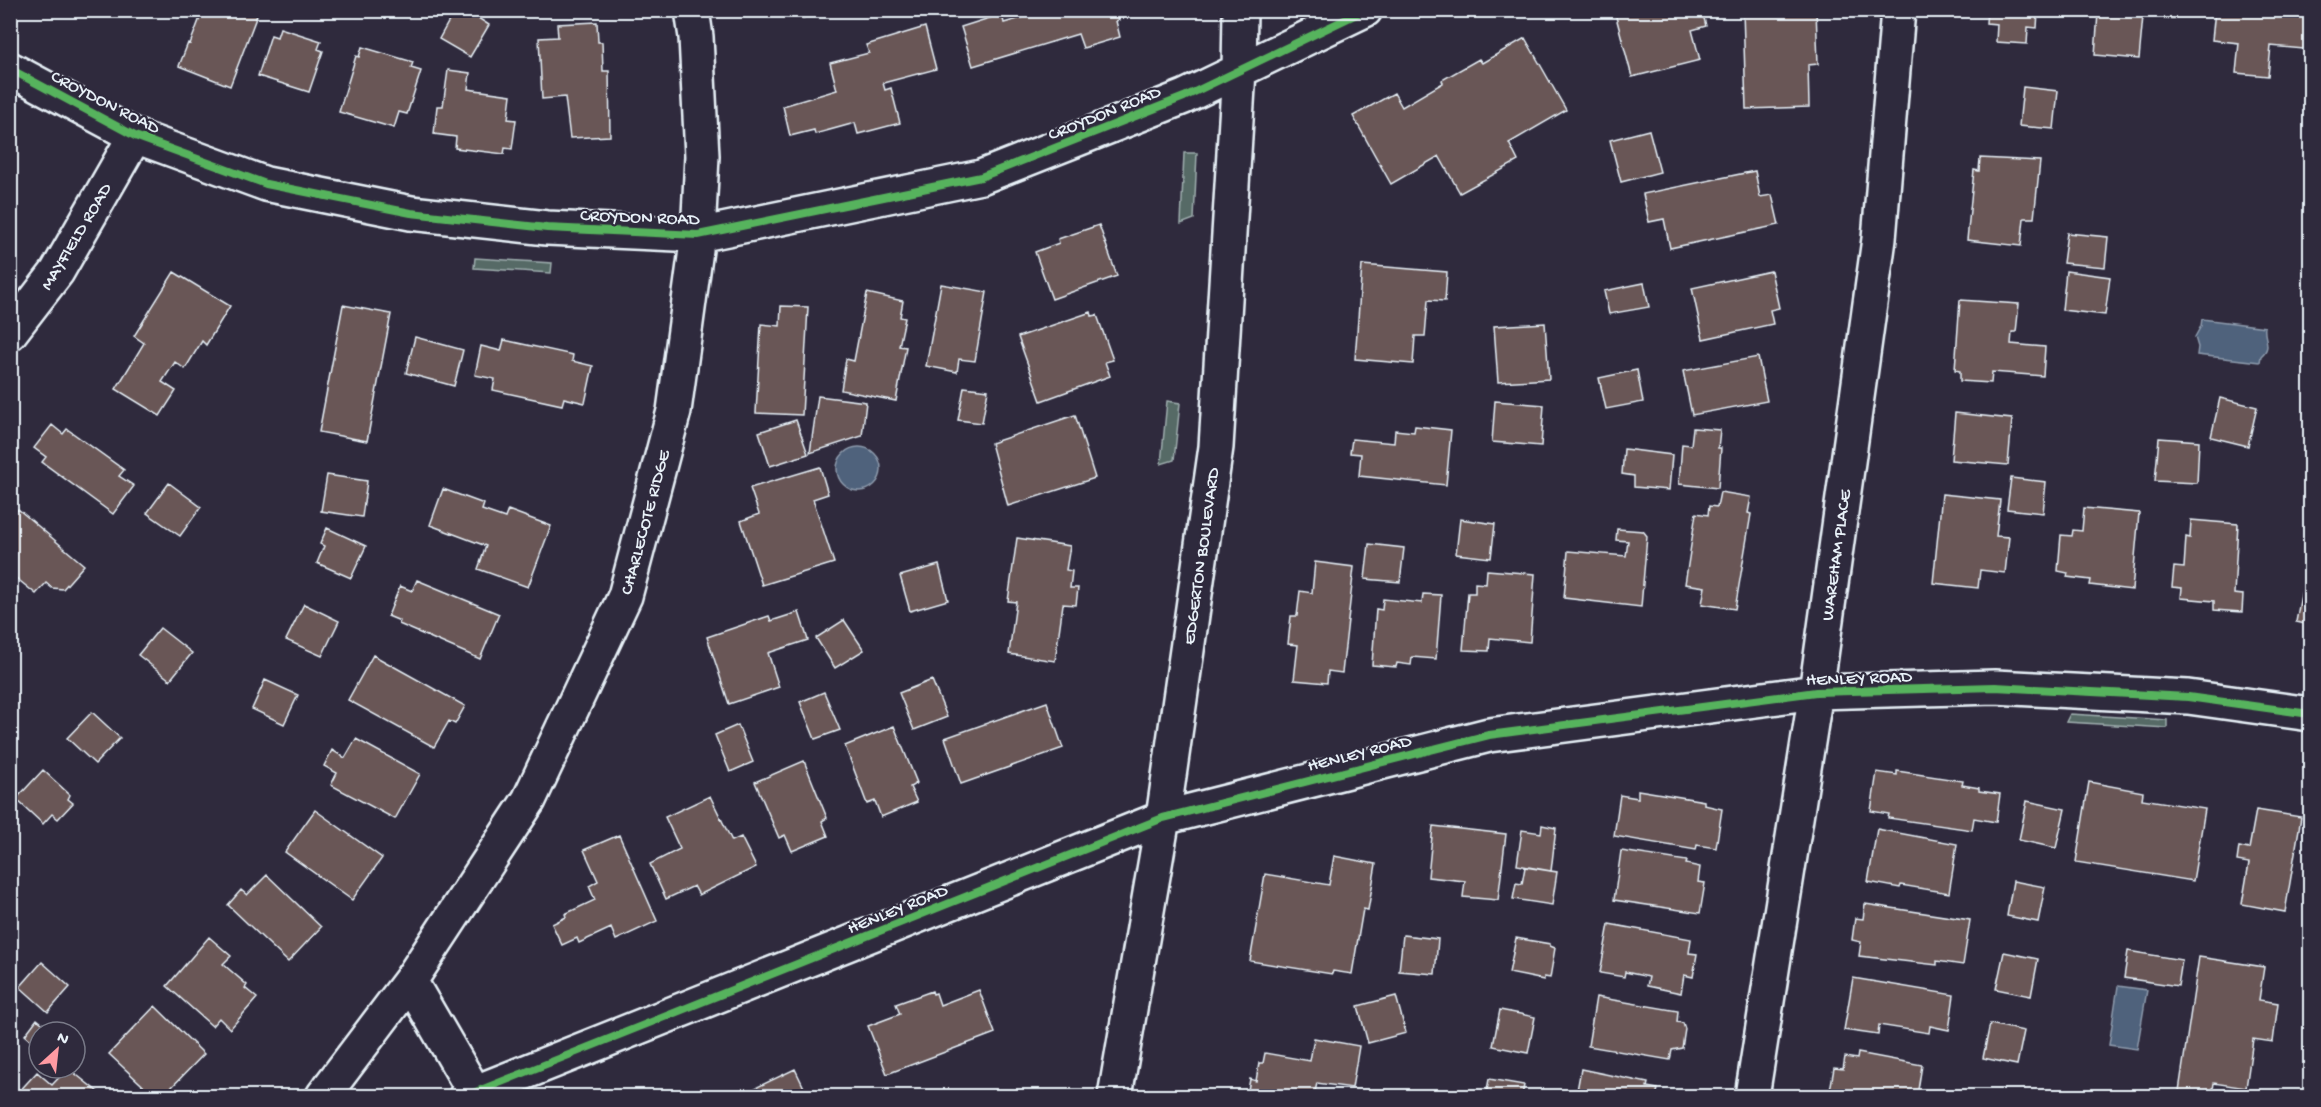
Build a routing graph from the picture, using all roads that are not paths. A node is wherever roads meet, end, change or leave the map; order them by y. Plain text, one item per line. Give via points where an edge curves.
1 (692, 10) edge
2 (1240, 10) edge
3 (1365, 10) edge
4 (1898, 10) edge
5 (10, 69) edge
6 (1239, 71) junction
7 (135, 136) junction
8 (698, 235) junction
9 (10, 333) edge
10 (1816, 692) junction
11 (2310, 714) edge
12 (1163, 818) junction
13 (410, 981) junction
14 (471, 1095) edge
15 (323, 1096) edge
16 (1115, 1096) edge
17 (1752, 1096) edge

1 - 8 street, CHARLECOTE RIDGE via 702,156
2 - 6 street, EDGERTON BOULEVARD
3 - 6 street, CROYDON ROAD
4 - 10 street, WAREHAM PLACE via 1879,239
5 - 7 street, CROYDON ROAD
6 - 8 street, CROYDON ROAD via 1184,97 981,177
6 - 12 street, EDGERTON BOULEVARD via 1216,447
7 - 8 street, CROYDON ROAD via 266,184 411,213 547,228
7 - 9 street, MAYFIELD ROAD via 57,272
8 - 13 street, CHARLECOTE RIDGE via 674,411 625,596 529,800
10 - 11 street, HENLEY ROAD via 1995,687 2187,697
10 - 12 street, HENLEY ROAD via 1489,735
10 - 17 street, WAREHAM PLACE
12 - 14 street, HENLEY ROAD
12 - 16 street, EDGERTON BOULEVARD
13 - 14 street
13 - 15 street, CHARLECOTE RIDGE

